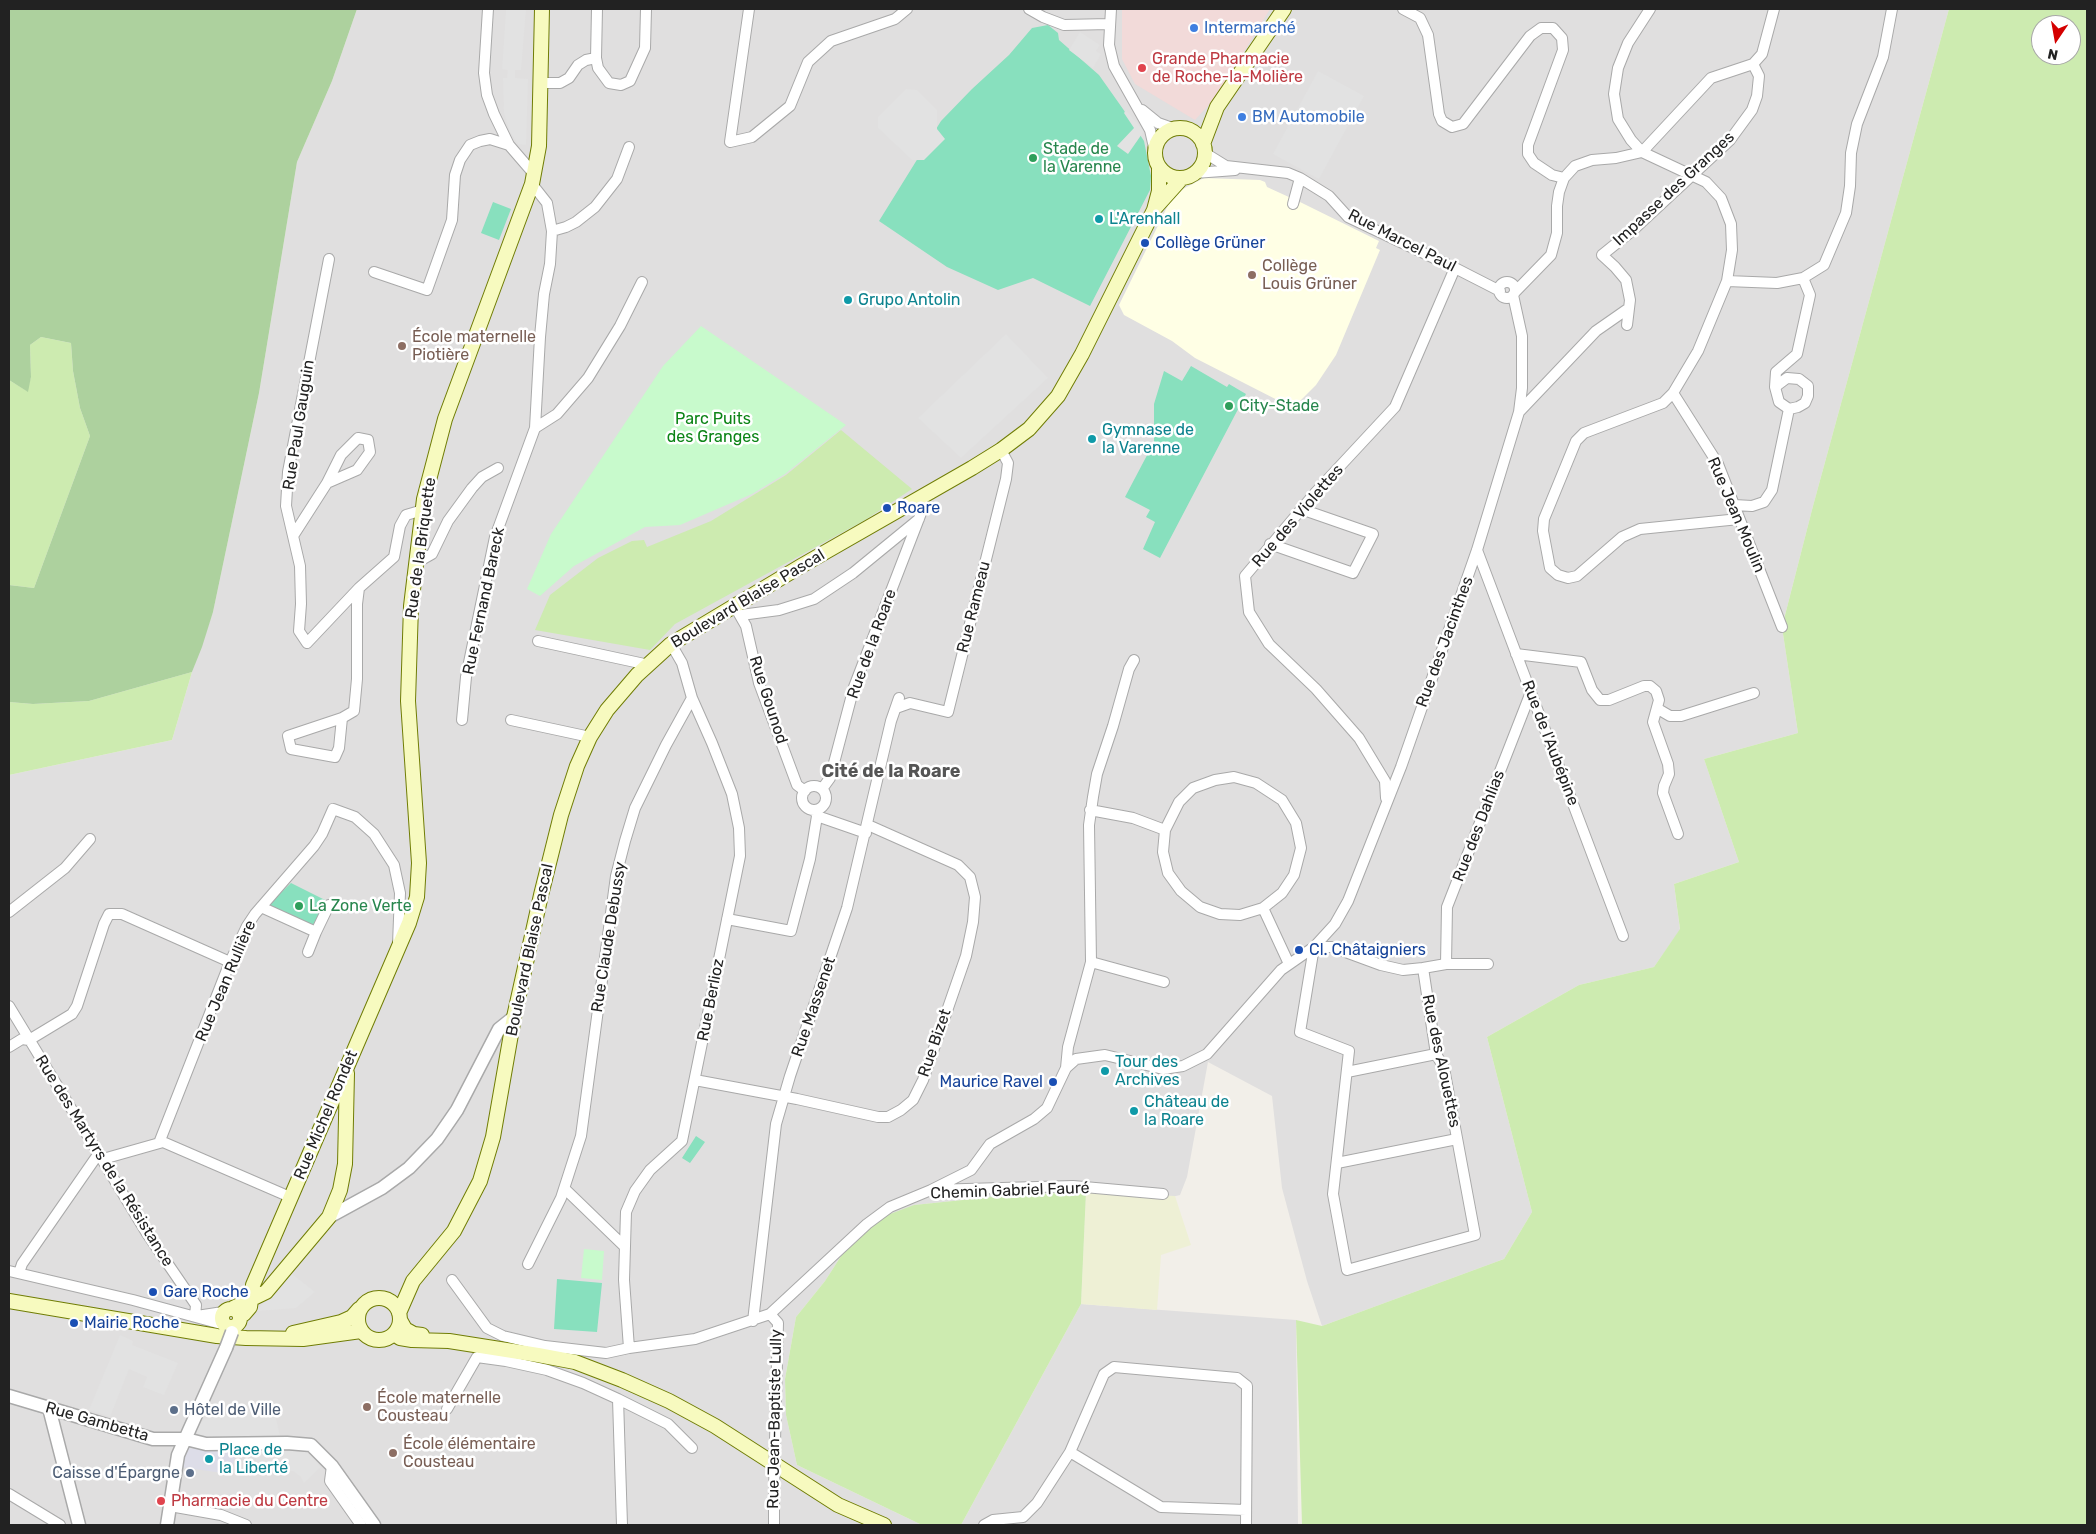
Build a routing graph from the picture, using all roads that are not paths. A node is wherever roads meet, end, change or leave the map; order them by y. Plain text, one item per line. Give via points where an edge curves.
1 (488, 9) edge
2 (542, 9) edge
3 (597, 9) edge
4 (646, 9) edge
5 (749, 9) edge
6 (907, 9) edge
7 (1029, 9) edge
8 (1111, 9) edge
9 (1284, 9) edge
10 (1403, 9) edge
11 (1650, 9) edge
12 (1774, 9) edge
13 (1892, 9) edge
14 (1109, 24) junction
15 (596, 58) junction
16 (1753, 64) junction
17 (540, 83) junction
18 (1138, 107) junction
19 (1217, 107) junction
20 (1180, 129) junction
21 (509, 145) junction
22 (629, 147) dead end
23 (1204, 148) junction
24 (1155, 152) junction
25 (1642, 152) junction
26 (1159, 167) junction
27 (1240, 169) junction
28 (1195, 173) junction
29 (1692, 174) junction
30 (1182, 178) junction
31 (1300, 178) junction
32 (1564, 178) junction
33 (533, 179) junction
34 (1293, 204) dead end
35 (1154, 210) junction
36 (552, 231) junction
37 (329, 259) dead end
38 (1455, 268) junction
39 (374, 272) dead end
40 (1803, 278) junction
41 (1727, 281) junction
42 (642, 282) dead end
43 (1507, 290) junction
44 (1629, 308) junction
45 (1627, 325) dead end
46 (1774, 387) junction
47 (1673, 393) junction
48 (1789, 409) junction
49 (1519, 412) junction
50 (535, 426) junction
51 (1002, 450) junction
52 (498, 468) dead end
53 (327, 483) junction
54 (921, 498) junction
55 (1734, 505) junction
56 (1301, 509) junction
57 (423, 510) junction
58 (919, 518) junction
59 (1739, 519) junction
60 (293, 536) junction
61 (1270, 544) junction
62 (1477, 550) junction
63 (416, 563) junction
64 (359, 588) junction
65 (738, 611) junction
66 (1782, 628) dead end
67 (538, 641) dead end
68 (671, 644) junction
69 (1516, 654) junction
70 (1134, 660) dead end
71 (649, 665) junction
72 (1531, 692) junction
73 (1754, 693) dead end
74 (692, 698) junction
75 (898, 703) joint
76 (1658, 708) junction
77 (342, 718) junction
78 (462, 720) dead end
79 (511, 720) dead end
80 (590, 737) junction
81 (822, 789) junction
82 (805, 791) junction
83 (1386, 804) junction
84 (1090, 810) junction
85 (816, 813) junction
86 (867, 829) junction
87 (1166, 830) junction
88 (1678, 834) dead end
89 (90, 839) dead end
90 (329, 905) dead end
91 (260, 907) junction
92 (1263, 908) junction
93 (9, 912) edge
94 (727, 919) junction
95 (316, 932) junction
96 (1623, 936) dead end
97 (398, 946) junction
98 (1314, 947) junction
99 (308, 952) dead end
100 (230, 962) junction
101 (1091, 962) junction
102 (1289, 964) junction
103 (1446, 964) junction
104 (1488, 964) dead end
105 (1423, 968) junction
106 (1164, 982) dead end
107 (9, 1006) edge
108 (514, 1017) junction
109 (29, 1040) junction
110 (9, 1047) edge
111 (1436, 1054) junction
112 (348, 1064) junction
113 (1066, 1068) junction
114 (1347, 1072) junction
115 (695, 1080) junction
116 (784, 1097) junction
117 (1457, 1139) junction
118 (159, 1143) junction
119 (101, 1156) junction
120 (1337, 1163) junction
121 (565, 1189) junction
122 (931, 1190) junction
123 (1163, 1194) dead end
124 (290, 1197) junction
125 (329, 1218) junction
126 (625, 1247) junction
127 (9, 1264) edge
128 (528, 1264) dead end
129 (16, 1270) edge
130 (452, 1280) dead end
131 (413, 1281) junction
132 (252, 1292) junction
133 (383, 1298) junction
134 (9, 1301) edge
135 (360, 1309) junction
136 (770, 1314) junction
137 (195, 1316) junction
138 (400, 1316) junction
139 (231, 1318) junction
140 (753, 1321) junction
141 (361, 1331) junction
142 (394, 1334) junction
143 (280, 1337) junction
144 (629, 1348) junction
145 (538, 1355) junction
146 (9, 1396) edge
147 (618, 1399) junction
148 (49, 1408) junction
149 (447, 1409) dead end
150 (186, 1439) junction
151 (692, 1448) dead end
152 (1070, 1452) junction
153 (332, 1466) junction
154 (9, 1494) edge
155 (170, 1506) junction
156 (1246, 1510) junction
157 (1024, 1521) edge
158 (60, 1525) edge
159 (79, 1525) edge
160 (168, 1525) edge
161 (246, 1525) edge
162 (361, 1525) edge
163 (374, 1525) edge
164 (622, 1525) edge
165 (774, 1525) edge
166 (884, 1525) edge
167 (984, 1525) edge
168 (1246, 1525) edge

1 - 21 street, Rue Fernand Bareck via 484,72 487,95
2 - 17 main road, Rue de la Briquette
3 - 15 street
4 - 15 street via 645,48 630,81 621,85 609,83 598,68
5 - 6 street via 730,142 752,137 790,106 808,62 831,41 895,19
7 - 14 street via 1064,25
8 - 14 street
9 - 19 main road
10 - 32 street via 1420,18 1428,35 1439,114 1442,122 1452,127 1463,124 1530,36 1541,28 1553,28 1562,38 1563,50 1528,145 1528,154 1534,163 1552,175
11 - 25 street via 1628,43 1618,68 1614,94 1618,119
12 - 16 street via 1762,54
13 - 40 street via 1883,57 1857,124 1846,214 1824,265
14 - 18 street via 1114,66
15 - 17 street via 586,60 569,78
16 - 25 street via 1711,78
16 - 29 street, Impasse des Granges via 1759,76 1752,110 1730,140
17 - 33 main road, Rue de la Briquette via 539,146
18 - 20 street via 1158,123
18 - 24 street via 1150,130
19 - 20 main road via 1197,125
19 - 23 main road
20 - 23 main road via 1198,136
20 - 24 main road via 1163,135
21 - 33 street, Rue Fernand Bareck
21 - 39 street via 490,139 480,141 470,146 460,160 455,175 452,220 427,290
22 - 36 street via 617,180 595,207 576,222
23 - 27 street, Rue Marcel Paul via 1226,166
23 - 28 main road via 1203,162
24 - 26 main road
25 - 29 street
25 - 32 street via 1592,160 1575,166
26 - 30 main road via 1168,175
26 - 35 main road, Boulevard Blaise Pascal via 1159,191
27 - 28 street, Rue Marcel Paul
27 - 31 street, Rue Marcel Paul via 1288,173
28 - 30 main road
29 - 41 street via 1706,182 1721,198 1731,224 1732,250
29 - 44 street, Impasse des Granges via 1602,255 1626,280
30 - 35 main road, Boulevard Blaise Pascal
31 - 34 street
31 - 38 street, Rue Marcel Paul via 1329,196 1348,217
32 - 43 street, Rue Marcel Paul via 1558,192 1555,243 1550,254 1533,272
33 - 36 street, Rue Fernand Bareck via 547,203
33 - 57 main road, Rue de la Briquette via 445,419
35 - 51 main road, Boulevard Blaise Pascal via 1068,380 1029,429
36 - 50 street, Rue Fernand Bareck via 540,328
37 - 60 street, Rue Paul Gauguin via 288,472 286,506
38 - 43 street, Rue Marcel Paul
38 - 56 street, Rue des Violettes via 1395,407
40 - 41 street via 1778,283
40 - 46 street via 1810,295 1797,354 1776,372
41 - 47 street via 1702,343
42 - 50 street via 588,378 557,414
43 - 49 street, Rue des Jacinthes via 1522,336
44 - 45 street, Impasse des Granges
44 - 49 street via 1596,331
46 - 48 street via 1779,402
46 - 48 street via 1788,378 1800,379 1808,386 1805,403
47 - 55 street, Rue Jean Moulin via 1718,464
47 - 59 street via 1663,404 1584,433 1576,441 1544,519 1550,568 1568,578 1577,576 1622,537 1640,529
48 - 55 street via 1772,490 1764,502 1752,506
49 - 62 street, Rue des Jacinthes
50 - 78 street, Rue Fernand Bareck via 495,537 466,677
51 - 54 main road, Boulevard Blaise Pascal
51 - 75 street, Rue Rameau via 1008,463 1006,479 948,712
52 - 63 street via 482,477 472,488 448,521 432,554
53 - 53 street via 341,455 358,438 368,440 370,452 357,470
53 - 60 street
54 - 58 street, Rue de la Roare via 923,508
54 - 65 main road, Boulevard Blaise Pascal via 801,566
55 - 59 street, Rue Jean Moulin
56 - 61 street, Rue des Violettes
56 - 61 street via 1373,534 1353,573
57 - 63 main road, Rue de la Briquette
57 - 64 street, Rue Paul Gauguin via 406,515 400,526 394,557
58 - 65 street, Boulevard Blaise Pascal via 853,573 814,599 780,610
58 - 81 street, Rue de la Roare via 854,687 830,778
59 - 66 street, Rue Jean Moulin
60 - 64 street, Rue Paul Gauguin via 300,566 300,631 307,643
61 - 83 street, Rue des Violettes via 1245,576 1249,612 1269,644 1316,689 1358,738 1385,780
62 - 69 street, Rue de l'Aubépine
62 - 83 street, Rue des Jacinthes
63 - 97 main road, Rue de la Briquette via 411,606 408,701 419,863 417,897
64 - 77 street via 354,711
65 - 68 main road, Boulevard Blaise Pascal
65 - 82 street, Rue Gounod via 746,626 759,684 798,785
67 - 71 street
68 - 71 main road, Boulevard Blaise Pascal
68 - 74 street, Rue Berlioz via 682,662
69 - 72 street, Rue de l'Aubépine
69 - 76 street via 1581,662 1592,690 1600,700 1650,686 1660,700
70 - 84 street via 1097,774
71 - 80 main road, Boulevard Blaise Pascal via 607,710
72 - 96 street, Rue de l'Aubépine
72 - 103 street, Rue des Dahlias via 1447,907
73 - 76 street via 1681,716 1670,716
74 - 94 street, Rue Berlioz via 732,794 739,828 740,856
74 - 121 street, Rue Claude Debussy via 635,808 625,841 616,876 581,1136
75 - 86 street, Rue Massenet
76 - 88 street via 1653,722 1669,774 1663,793
77 - 77 street via 288,736 291,749 335,757 340,748
79 - 80 street
80 - 108 main road, Boulevard Blaise Pascal via 561,815 540,894
81 - 82 street via 813,786
81 - 85 street, Rue de la Roare via 825,804
82 - 85 street via 803,801
83 - 98 street, Rue des Jacinthes via 1348,901 1335,924
84 - 87 street via 1133,818
84 - 101 street
85 - 86 street, Rue Bizet
85 - 94 street, Rue de la Roare via 810,859 791,931
86 - 116 street, Rue Massenet via 847,908
86 - 116 street, Rue Bizet via 958,865 970,877 975,897 966,956 923,1080 913,1100 901,1110 888,1117 878,1117
87 - 92 street via 1163,852 1168,873 1181,891 1200,907 1220,914 1240,915
87 - 92 street via 1179,802 1193,788 1215,780 1234,777 1256,783 1282,800 1296,822 1301,848 1294,874 1282,893
89 - 93 street via 65,868
90 - 95 street
91 - 95 street
91 - 97 street, Rue Jean Rullière via 314,846 333,808 355,817 374,834 394,865 400,893
91 - 100 street, Rue Jean Rullière
92 - 102 street
94 - 115 street, Rue Berlioz
95 - 99 street
97 - 112 main road, Rue Michel Rondet
98 - 102 street, Rue des Jacinthes
98 - 105 street via 1332,947 1404,970
98 - 114 street via 1300,1032 1349,1051
100 - 109 street via 122,914 108,914 72,1014
100 - 118 street, Rue Jean Rullière
101 - 106 street
101 - 113 street via 1068,1048
102 - 113 street, Rue des Jacinthes via 1207,1054 1183,1066 1163,1069 1105,1055 1076,1059
103 - 104 street
103 - 105 street
105 - 111 street, Rue des Alouettes
107 - 109 street, Rue des Martyrs de la Résistance
108 - 125 street via 499,1029 457,1110 436,1139 409,1168 382,1188
108 - 131 main road, Boulevard Blaise Pascal via 493,1137 480,1181 454,1231
109 - 110 street via 22,1039
109 - 119 street, Rue des Martyrs de la Résistance
111 - 114 street
111 - 117 street, Rue des Alouettes via 1444,1068
112 - 124 main road, Rue Michel Rondet
112 - 125 main road via 345,1164 340,1190
113 - 122 street via 1046,1108 1034,1119 990,1144 970,1170
114 - 120 street
115 - 116 street, Rue Bizet
115 - 126 street, Rue Berlioz via 682,1141 650,1170 635,1191 626,1212
116 - 140 street, Rue Massenet via 776,1124
117 - 120 street
117 - 120 street, Rue des Alouettes via 1475,1235 1347,1270 1333,1194
118 - 119 street
118 - 124 street
119 - 129 street
119 - 137 street, Rue des Martyrs de la Résistance via 146,1232 196,1304
121 - 126 street
121 - 128 street, Rue Claude Debussy
122 - 123 street, Chemin Gabriel Fauré via 1073,1186
122 - 136 street, Chemin Gabriel Fauré via 890,1207 867,1224
124 - 132 main road, Rue Michel Rondet
125 - 132 main road via 266,1292
126 - 144 street, Rue Berlioz
127 - 129 street
129 - 137 street via 133,1294 149,1305
130 - 144 street, Chemin Gabriel Fauré via 487,1328 503,1336 545,1346 606,1353
131 - 133 main road, Boulevard Blaise Pascal via 397,1293
131 - 138 main road, Boulevard Blaise Pascal
132 - 139 main road, Rue Michel Rondet via 250,1307 244,1314
133 - 135 main road via 369,1300
133 - 138 main road via 393,1303
134 - 143 main road via 217,1336
135 - 141 main road
135 - 143 main road via 341,1322
136 - 140 street, Chemin Gabriel Fauré
136 - 165 street, Rue Jean-Baptiste Lully, bridge via 778,1323
137 - 139 street
138 - 142 main road
138 - 145 main road via 404,1329 414,1334 468,1338 520,1347
139 - 150 street, bridge via 226,1348
140 - 144 street, Chemin Gabriel Fauré via 696,1339
141 - 142 main road via 380,1340
141 - 143 main road via 303,1338
142 - 145 main road via 412,1340 472,1344
145 - 166 main road via 575,1362 669,1401 715,1426 838,1506
146 - 148 street, Rue Gambetta
147 - 149 street via 547,1370 477,1357
147 - 151 street via 668,1424
147 - 164 street
148 - 150 street, Rue Gambetta via 153,1439
148 - 159 street
150 - 153 street, Rue Gambetta via 206,1444 311,1444
150 - 155 street via 178,1456
152 - 156 street via 1161,1507
152 - 156 street via 1104,1374 1114,1367 1237,1378 1246,1386
152 - 157 street
153 - 162 street via 330,1481
153 - 163 street, Rue Gambetta
154 - 158 street
155 - 160 street
155 - 161 street via 221,1515
156 - 168 street
157 - 167 street via 993,1520

